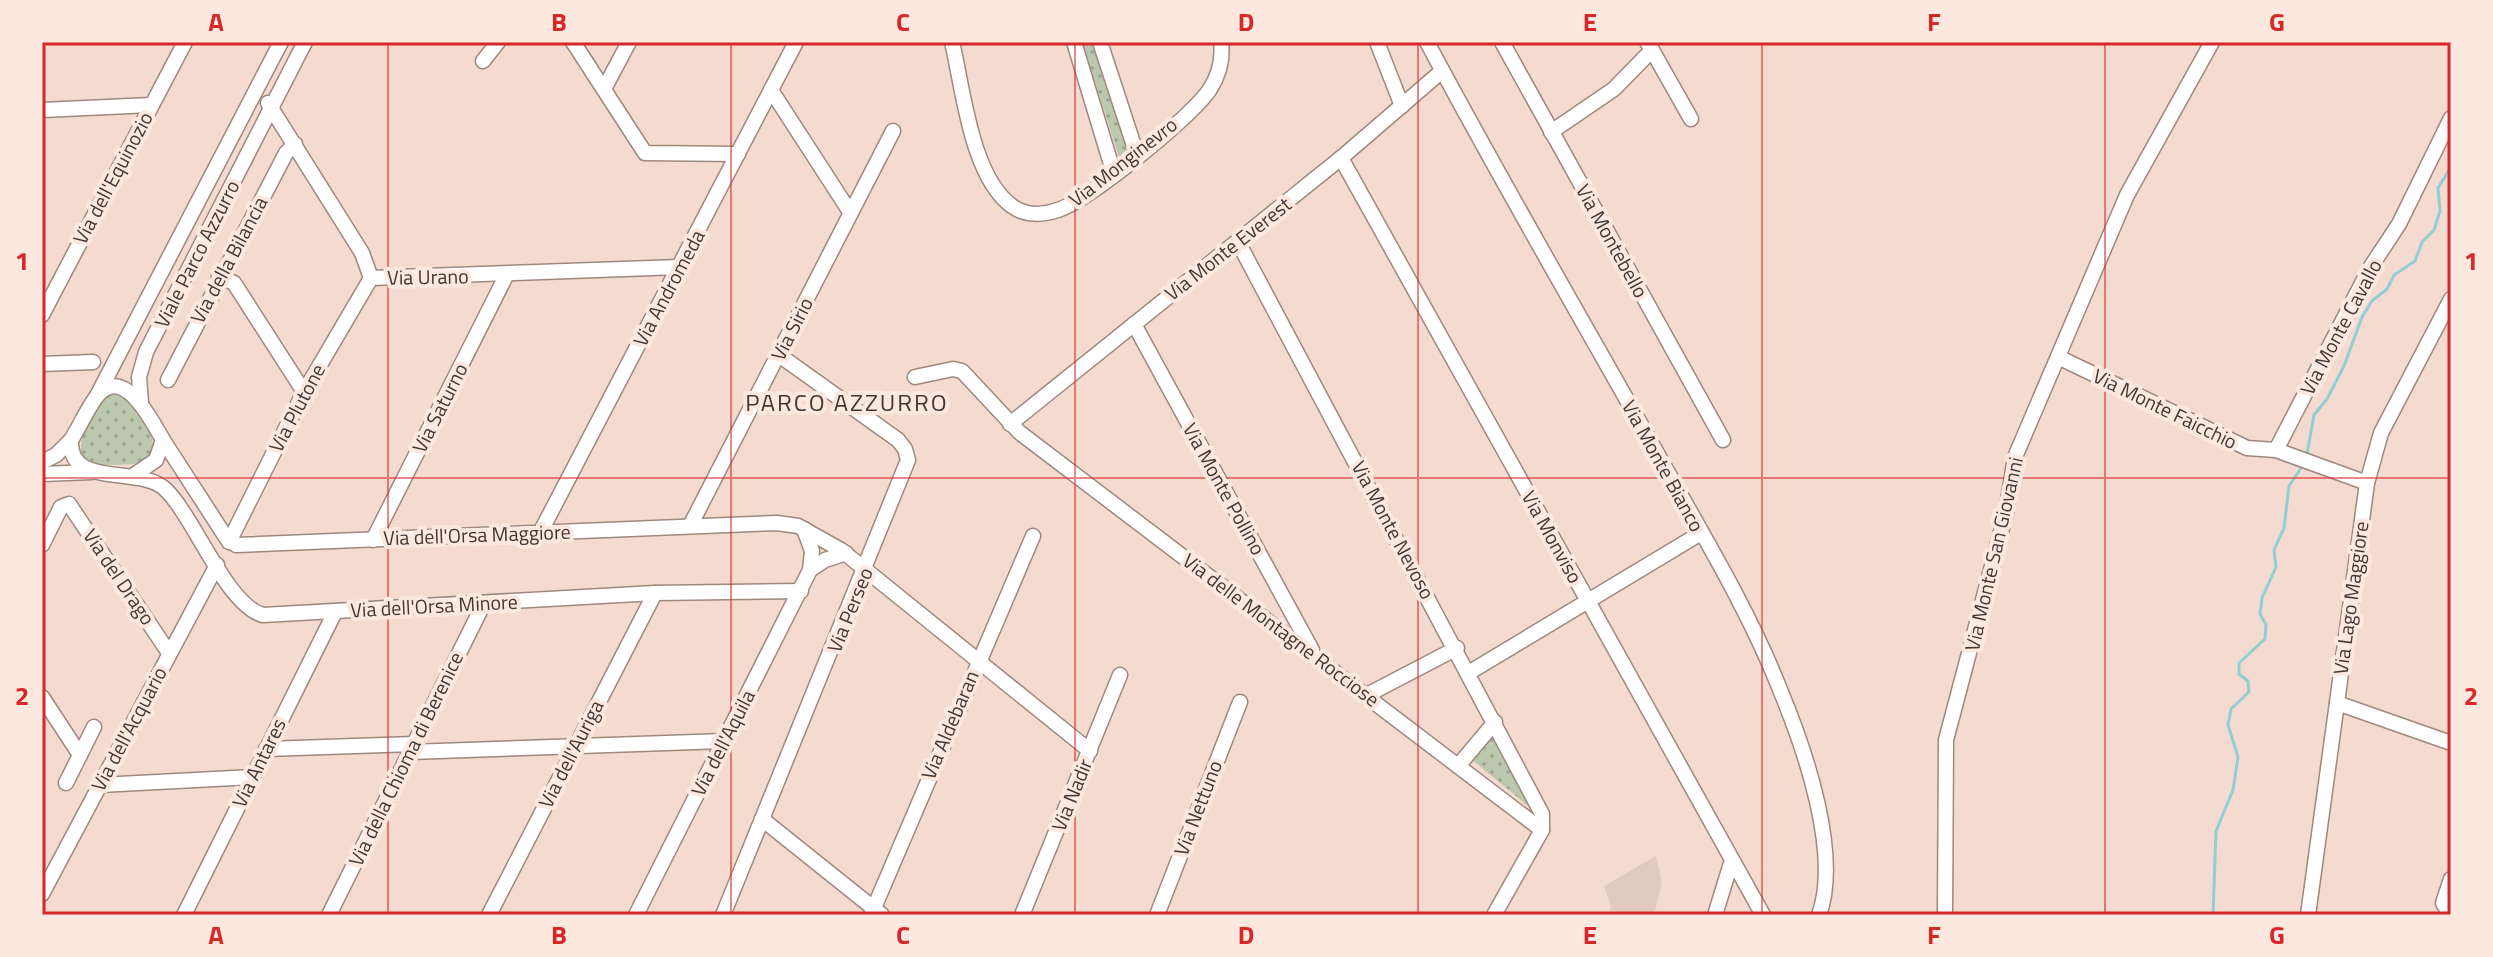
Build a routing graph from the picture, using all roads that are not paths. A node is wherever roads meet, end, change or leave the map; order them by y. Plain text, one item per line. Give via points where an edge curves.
1 (185, 42) edge
2 (281, 42) edge
3 (305, 42) edge
4 (498, 42) edge
5 (573, 42) edge
6 (629, 42) edge
7 (796, 42) edge
8 (952, 42) edge
9 (1074, 42) edge
10 (1100, 42) edge
11 (1221, 42) edge
12 (1377, 42) edge
13 (1427, 42) edge
14 (1502, 42) edge
15 (2212, 42) edge
16 (1650, 46) edge
17 (483, 61) dead end
18 (1442, 71) junction
19 (262, 80) junction
20 (604, 89) junction
21 (771, 90) junction
22 (151, 105) junction
23 (1402, 106) junction
24 (271, 109) junction
25 (42, 110) edge
26 (245, 112) junction
27 (2451, 118) edge
28 (1691, 119) dead end
29 (893, 131) dead end
30 (1551, 132) junction
31 (295, 144) junction
32 (738, 154) junction
33 (1137, 155) junction
34 (1341, 158) junction
35 (1114, 174) junction
36 (850, 212) junction
37 (1238, 242) junction
38 (680, 267) junction
39 (219, 276) junction
40 (506, 276) junction
41 (371, 278) junction
42 (2451, 299) edge
43 (42, 315) edge
44 (1134, 324) junction
45 (779, 355) junction
46 (2058, 357) junction
47 (93, 362) dead end
48 (42, 364) edge
49 (915, 377) dead end
50 (168, 380) dead end
51 (304, 392) junction
52 (98, 394) junction
53 (141, 403) junction
54 (1010, 424) junction
55 (71, 440) junction
56 (163, 440) junction
57 (1723, 440) dead end
58 (2276, 450) junction
59 (42, 462) edge
60 (92, 472) junction
61 (42, 474) edge
62 (134, 475) junction
63 (2367, 483) junction
64 (690, 526) junction
65 (804, 529) junction
66 (540, 533) junction
67 (1701, 533) junction
68 (1033, 536) dead end
69 (373, 540) junction
70 (229, 542) junction
71 (42, 545) edge
72 (846, 553) junction
73 (217, 565) junction
74 (810, 570) junction
75 (865, 572) junction
76 (801, 591) junction
77 (655, 593) junction
78 (1587, 601) junction
79 (484, 603) junction
80 (335, 612) junction
81 (1457, 648) junction
82 (169, 653) junction
83 (1315, 655) junction
84 (977, 662) junction
85 (1470, 672) junction
86 (1120, 675) dead end
87 (1367, 695) junction
88 (42, 697) edge
89 (1240, 702) dead end
90 (2337, 703) junction
91 (1495, 722) junction
92 (94, 727) dead end
93 (724, 741) junction
94 (2451, 743) edge
95 (412, 748) junction
96 (266, 749) junction
97 (574, 749) junction
98 (1090, 751) junction
99 (80, 755) junction
100 (1458, 766) junction
101 (253, 777) junction
102 (66, 783) dead end
103 (100, 785) junction
104 (762, 819) junction
105 (1543, 825) junction
106 (1732, 860) junction
107 (2451, 879) edge
108 (42, 894) edge
109 (876, 913) edge
110 (184, 915) edge
111 (329, 915) edge
112 (489, 915) edge
113 (636, 915) edge
114 (723, 915) edge
115 (1022, 915) edge
116 (1157, 915) edge
117 (1494, 915) edge
118 (1715, 915) edge
119 (1763, 915) edge
120 (1819, 915) edge
121 (1945, 915) edge
122 (2308, 915) edge
123 (2450, 915) edge

1 - 22 street, Via dell'Equinozio
2 - 19 street, Viale Parco Azzurro
3 - 24 street, Viale Parco Azzurro
4 - 17 street
5 - 20 street
6 - 20 street
7 - 21 street, Via Andromeda
8 - 35 street, Via Monginevro via 982,165 1011,205 1029,213 1056,211
9 - 35 street
10 - 33 street
11 - 33 street, Via Monginevro via 1220,65 1209,91
12 - 23 street
13 - 18 street, Via Monte Bianco
14 - 30 street, Via Montebello
15 - 46 street, Via Monte San Giovanni via 2127,195
16 - 28 street
16 - 30 street via 1619,85
18 - 23 street, Via Monte Everest
18 - 67 street, Via Monte Bianco
19 - 24 street
19 - 26 street, Viale Parco Azzurro
20 - 32 street via 647,154
21 - 32 street, Via Andromeda
21 - 36 street
22 - 25 street
22 - 43 street, Via dell'Equinozio
23 - 34 street, Via Monte Everest
24 - 26 street
24 - 31 street, Via Urano
24 - 53 street, Viale Parco Azzurro via 146,352 139,377
26 - 52 street, Viale Parco Azzurro
27 - 58 street, Via Monte Cavallo
29 - 36 street, Via Sirio
30 - 57 street, Via Montebello
31 - 39 street, Via della Bilancia
31 - 41 street, Via Urano via 362,253
32 - 38 street, Via Andromeda
33 - 35 street, Via Monginevro
34 - 37 street, Via Monte Everest
34 - 78 street, Via Monviso
36 - 45 street, Via Sirio
37 - 44 street, Via Monte Everest
37 - 81 street, Via Monte Nevoso
38 - 40 street, Via Urano
38 - 66 street, Via Andromeda
39 - 50 street, Via della Bilancia
39 - 51 street via 234,283
40 - 41 street, Via Urano
40 - 69 street, Via Saturno
41 - 51 street, Via Plutone
42 - 63 street, Via Lago Maggiore via 2385,422
44 - 54 street, Via Monte Everest
44 - 83 street, Via Monte Pollino
45 - 64 street, Via Sirio
45 - 75 street, Via Perseo via 898,440 907,452 907,465
46 - 58 street, Via Monte Faicchio via 2247,448
46 - 121 street, Via Monte San Giovanni via 2015,457 2006,513 1946,740
47 - 48 street
49 - 54 street, Via delle Montagne Rocciose via 959,370
51 - 70 street, Via Plutone
52 - 53 street via 119,389
52 - 55 street, Viale Parco Azzurro
53 - 56 street
54 - 83 street, Via delle Montagne Rocciose
55 - 59 street, Viale Parco Azzurro
55 - 60 street via 75,459
56 - 62 street via 156,460
56 - 70 street
58 - 63 street
60 - 61 street
60 - 62 street
62 - 73 street, Via dell'Orsa Minore via 167,490
63 - 90 street, Via Lago Maggiore
64 - 65 street, Via dell'Orsa Maggiore via 777,523
64 - 66 street, Via dell'Orsa Maggiore
65 - 72 street
65 - 74 street via 812,551
66 - 69 street, Via dell'Orsa Maggiore
67 - 78 street
67 - 120 street, Via Monte Bianco via 1774,675 1806,767 1826,862
68 - 84 street, Via Aldebaran
69 - 70 street, Via dell'Orsa Maggiore via 243,546
71 - 82 street, Via del Drago via 66,503
72 - 74 street
72 - 75 street
73 - 80 street, Via dell'Orsa Minore via 242,602 258,614
73 - 82 street, Via dell'Acquario
74 - 76 street, Via dell'Aquila
75 - 84 street
75 - 104 street, Via Perseo
76 - 77 street, Via dell'Orsa Minore
76 - 93 street, Via dell'Aquila
77 - 79 street, Via dell'Orsa Minore
77 - 97 street, Via dell'Auriga
78 - 85 street
78 - 106 street, Via Monviso
79 - 80 street, Via dell'Orsa Minore
79 - 95 street, Via della Chioma di Berenice
80 - 96 street, Via Antares
81 - 85 street, Via Monte Nevoso
81 - 87 street
82 - 103 street, Via dell'Acquario
83 - 87 street, Via delle Montagne Rocciose
84 - 98 street
84 - 109 street, Via Aldebaran
85 - 91 street, Via Monte Nevoso
86 - 98 street, Via Nadir
87 - 100 street, Via delle Montagne Rocciose
88 - 99 street
89 - 116 street, Via Nettuno
90 - 94 street
90 - 122 street, Via Lago Maggiore
91 - 100 street
91 - 105 street, Via Monte Nevoso
92 - 99 street
93 - 97 street
93 - 113 street, Via dell'Aquila
95 - 96 street
95 - 97 street
95 - 111 street, Via della Chioma di Berenice
96 - 101 street, Via Antares
97 - 112 street, Via dell'Auriga
98 - 115 street, Via Nadir
99 - 102 street
100 - 105 street, Via delle Montagne Rocciose
101 - 103 street
101 - 110 street, Via Antares
103 - 108 street, Via dell'Acquario
104 - 109 street
104 - 114 street, Via Perseo
105 - 117 street
106 - 118 street
106 - 119 street, Via Monviso
107 - 123 street via 2443,903

